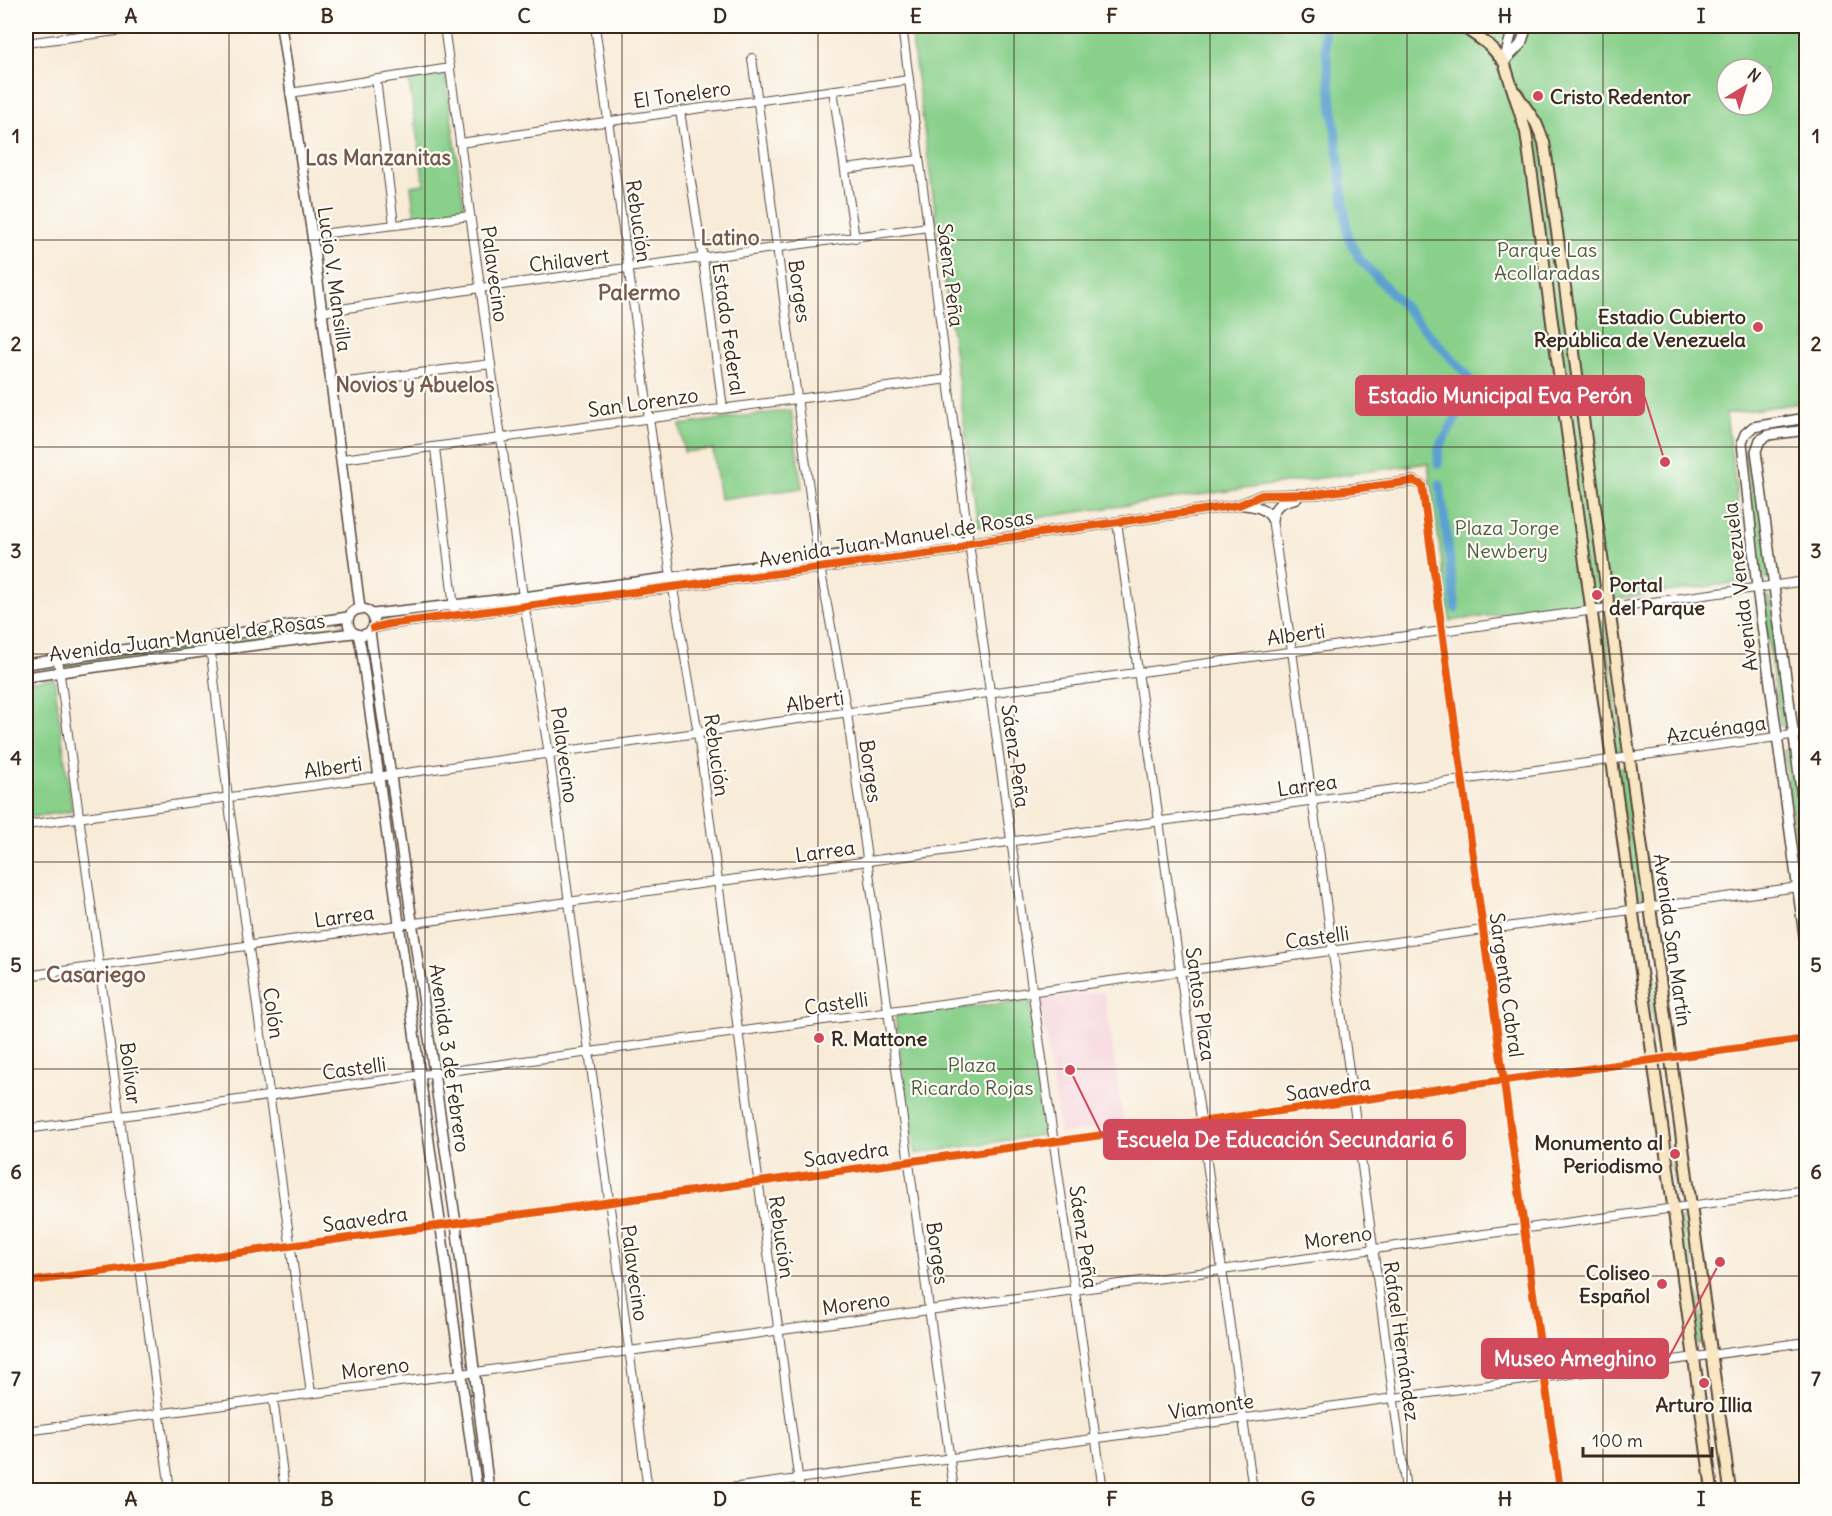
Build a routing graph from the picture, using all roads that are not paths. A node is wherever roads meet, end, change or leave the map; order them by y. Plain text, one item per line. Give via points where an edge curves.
1 (153, 26) edge
2 (281, 26) edge
3 (444, 26) edge
4 (595, 26) edge
5 (902, 26) edge
6 (1462, 26) edge
7 (1510, 26) edge
8 (1527, 26) edge
9 (26, 43) edge
10 (752, 58) dead end
11 (1504, 62) junction
12 (450, 68) junction
13 (376, 79) junction
14 (909, 80) junction
15 (1511, 85) junction
16 (833, 90) junction
17 (290, 93) junction
18 (758, 100) junction
19 (680, 111) junction
20 (608, 121) junction
21 (460, 143) junction
22 (920, 160) junction
23 (844, 169) junction
24 (470, 216) junction
25 (394, 225) junction
26 (928, 228) junction
27 (312, 235) junction
28 (855, 238) junction
29 (778, 249) junction
30 (703, 259) junction
31 (629, 269) junction
32 (1565, 287) junction
33 (480, 288) junction
34 (1546, 290) junction
35 (321, 312) junction
36 (491, 364) junction
37 (948, 379) junction
38 (332, 384) junction
39 (798, 398) junction
40 (723, 408) junction
41 (650, 418) junction
42 (1806, 418) edge
43 (1806, 430) edge
44 (1746, 433) junction
45 (501, 438) junction
46 (1760, 441) junction
47 (435, 448) junction
48 (342, 459) junction
49 (1422, 484) joint
50 (1315, 494) junction
51 (1239, 505) junction
52 (1272, 519) junction
53 (1117, 522) junction
54 (969, 543) junction
55 (818, 556) junction
56 (745, 566) junction
57 (821, 567) junction
58 (747, 577) junction
59 (1806, 581) edge
60 (673, 582) junction
61 (1773, 585) junction
62 (1757, 588) junction
63 (524, 602) junction
64 (454, 606) junction
65 (360, 608) junction
66 (1608, 608) junction
67 (1590, 610) junction
68 (372, 614) junction
69 (455, 616) junction
70 (348, 617) junction
71 (372, 630) junction
72 (1442, 631) junction
73 (356, 634) junction
74 (208, 637) junction
75 (209, 651) junction
76 (1292, 651) junction
77 (58, 660) junction
78 (26, 664) edge
79 (59, 672) junction
80 (1138, 673) junction
81 (26, 677) edge
82 (990, 693) junction
83 (847, 713) junction
84 (698, 733) junction
85 (1806, 733) edge
86 (1794, 735) junction
87 (1777, 737) junction
88 (549, 754) junction
89 (1629, 757) junction
90 (1611, 760) junction
91 (392, 775) junction
92 (380, 777) junction
93 (1463, 780) junction
94 (228, 798) junction
95 (1312, 801) junction
96 (81, 818) junction
97 (1159, 821) junction
98 (26, 825) edge
99 (1806, 828) edge
100 (1011, 842) junction
101 (867, 862) junction
102 (718, 882) junction
103 (1802, 887) edge
104 (569, 902) junction
105 (1650, 908) junction
106 (1631, 910) junction
107 (412, 923) junction
108 (400, 925) junction
109 (1483, 930) junction
110 (248, 946) junction
111 (1806, 950) edge
112 (1332, 951) junction
113 (100, 966) junction
114 (1180, 972) junction
115 (26, 976) edge
116 (1033, 992) junction
117 (888, 1012) junction
118 (738, 1033) junction
119 (1806, 1039) edge
120 (589, 1053) junction
121 (1671, 1058) junction
122 (1652, 1060) junction
123 (434, 1074) junction
124 (421, 1076) junction
125 (1504, 1080) junction
126 (269, 1096) junction
127 (1353, 1101) junction
128 (120, 1116) junction
129 (1201, 1122) junction
130 (26, 1128) edge
131 (1054, 1142) junction
132 (909, 1162) junction
133 (758, 1182) junction
134 (1806, 1190) edge
135 (609, 1203) junction
136 (1691, 1205) junction
137 (1672, 1208) junction
138 (456, 1224) junction
139 (441, 1226) junction
140 (1524, 1228) junction
141 (290, 1246) junction
142 (1373, 1249) junction
143 (140, 1267) junction
144 (1222, 1270) junction
145 (26, 1282) edge
146 (1074, 1290) junction
147 (929, 1310) junction
148 (778, 1330) junction
149 (1806, 1342) edge
150 (629, 1351) junction
151 (1711, 1355) junction
152 (1693, 1357) junction
153 (476, 1372) junction
154 (461, 1374) junction
155 (1545, 1377) junction
156 (311, 1393) junction
157 (273, 1398) junction
158 (1393, 1398) junction
159 (159, 1413) junction
160 (1243, 1419) junction
161 (26, 1431) edge
162 (1096, 1439) junction
163 (949, 1459) junction
164 (798, 1479) junction
165 (170, 1491) edge
166 (285, 1491) edge
167 (477, 1491) edge
168 (489, 1491) edge
169 (648, 1491) edge
170 (716, 1491) edge
171 (800, 1491) edge
172 (954, 1491) edge
173 (1103, 1491) edge
174 (1253, 1491) edge
175 (1406, 1491) edge
176 (1560, 1491) edge
177 (1712, 1491) edge
178 (1730, 1491) edge

1 - 9 street
2 - 17 street, Lucio V. Mansilla
3 - 12 street, Palavecino
4 - 20 street, Rebución
5 - 14 street, Sáenz Peña
6 - 11 main road via 1489,45
7 - 11 street
8 - 11 street via 1521,44
10 - 18 street, Borges
11 - 15 main road, Avenida San Martín
12 - 13 street
12 - 21 street, Palavecino
13 - 17 street
13 - 25 street
14 - 16 street, El Tonelero
14 - 22 street, Sáenz Peña
15 - 32 main road, Avenida San Martín via 1544,142
15 - 34 main road, Avenida San Martín via 1526,132
16 - 18 street, El Tonelero
16 - 23 street
17 - 27 street, Lucio V. Mansilla
18 - 19 street, El Tonelero
18 - 29 street, Borges
19 - 20 street, El Tonelero
19 - 30 street, Estado Federal
20 - 21 street, El Tonelero
20 - 31 street, Rebución
21 - 24 street, Palavecino
22 - 23 street
22 - 26 street, Sáenz Peña
23 - 28 street
24 - 25 street
24 - 33 street, Palavecino
25 - 27 street
26 - 28 street, Chilavert
26 - 37 street, Sáenz Peña
27 - 35 street, Lucio V. Mansilla
28 - 29 street, Chilavert
29 - 30 street, Chilavert
29 - 39 street, Borges
30 - 31 street, Chilavert
30 - 40 street, Estado Federal
31 - 33 street, Chilavert
31 - 41 street, Rebución
32 - 34 main road
32 - 66 main road, Avenida San Martín
33 - 35 street, Chilavert
33 - 36 street, Palavecino
34 - 67 main road, Avenida San Martín
35 - 38 street, Lucio V. Mansilla
36 - 38 street
36 - 45 street, Palavecino
37 - 39 street, San Lorenzo
37 - 54 street, Sáenz Peña
38 - 48 street, Lucio V. Mansilla
39 - 40 street, San Lorenzo
39 - 55 street, Borges
40 - 41 street, San Lorenzo
41 - 45 street, San Lorenzo
41 - 60 street, Rebución
42 - 44 street via 1753,427
43 - 46 street via 1769,435
44 - 46 street
44 - 62 street, Avenida Venezuela via 1742,447
45 - 47 street, San Lorenzo
45 - 63 street, Palavecino
46 - 61 street, Avenida Venezuela via 1756,451
47 - 48 street, San Lorenzo
47 - 64 street
48 - 65 street, Lucio V. Mansilla
49 - 50 street, Avenida Juan Manuel de Rosas via 1414,481
49 - 72 street, Sargento Cabral
50 - 51 street, Avenida Juan Manuel de Rosas via 1262,495
50 - 52 street via 1278,504
51 - 52 street via 1258,507
51 - 53 street, Avenida Juan Manuel de Rosas
52 - 76 street, Rafael Hernández
53 - 54 street, Avenida Juan Manuel de Rosas
53 - 80 street, Santos Plaza
54 - 55 street, Avenida Juan Manuel de Rosas via 952,540
54 - 57 street, Avenida Juan Manuel de Rosas via 956,550
54 - 82 street, Sáenz Peña
55 - 56 street, Avenida Juan Manuel de Rosas
55 - 57 street, Borges
56 - 58 street
56 - 60 street, Avenida Juan Manuel de Rosas
57 - 58 street, Avenida Juan Manuel de Rosas
57 - 83 street, Borges
58 - 60 street, Avenida Juan Manuel de Rosas
59 - 61 street, Alberti
60 - 63 street, Avenida Juan Manuel de Rosas
60 - 84 street, Rebución
61 - 62 street, Alberti
61 - 86 street, Avenida Venezuela
62 - 66 street, Alberti
62 - 87 street, Avenida Venezuela
63 - 64 street, Avenida Juan Manuel de Rosas
63 - 69 street, Avenida Juan Manuel de Rosas
63 - 88 street, Palavecino
64 - 68 street, Avenida Juan Manuel de Rosas
64 - 69 street
65 - 68 street
65 - 70 street
66 - 67 street, Alberti
66 - 89 main road, Avenida San Martín
67 - 72 street, Alberti
67 - 90 main road, Avenida San Martín
68 - 71 street
69 - 71 street, Avenida Juan Manuel de Rosas
70 - 73 street via 348,626
70 - 74 street, Avenida Juan Manuel de Rosas
71 - 73 street
71 - 91 street, Avenida 3 de Febrero
72 - 76 street, Alberti
72 - 93 street, Sargento Cabral
73 - 75 street, Avenida Juan Manuel de Rosas
73 - 92 street, Avenida 3 de Febrero
74 - 75 street, Colón
74 - 77 street, Avenida Juan Manuel de Rosas
75 - 79 street, Avenida Juan Manuel de Rosas
75 - 94 street, Colón
76 - 80 street, Alberti
76 - 95 street, Rafael Hernández
77 - 78 street, Avenida Juan Manuel de Rosas
77 - 79 street, Bolívar
79 - 81 street, Avenida Juan Manuel de Rosas
79 - 96 street, Bolívar
80 - 82 street, Alberti
80 - 97 street, Santos Plaza
82 - 83 street, Alberti
82 - 100 street, Sáenz Peña
83 - 84 street, Alberti
83 - 101 street, Borges
84 - 88 street, Alberti
84 - 102 street, Rebución
85 - 86 street, Azcuénaga
86 - 87 street, Azcuénaga
86 - 99 street, Avenida Venezuela
87 - 89 street, Azcuénaga
87 - 103 street, Avenida Venezuela
88 - 91 street, Alberti
88 - 104 street, Palavecino
89 - 90 street, Larrea
89 - 105 main road, Avenida San Martín
90 - 93 street, Larrea
90 - 106 main road, Avenida San Martín
91 - 92 street, Alberti
91 - 107 street, Avenida 3 de Febrero
92 - 94 street, Alberti
92 - 108 street, Avenida 3 de Febrero
93 - 95 street, Larrea
93 - 109 street, Sargento Cabral
94 - 96 street, Alberti
94 - 110 street, Colón
95 - 97 street, Larrea
95 - 112 street, Rafael Hernández
96 - 98 street, Alberti
96 - 113 street, Bolívar
97 - 100 street, Larrea
97 - 114 street, Santos Plaza
100 - 101 street, Larrea
100 - 116 street, Sáenz Peña
101 - 102 street, Larrea
101 - 117 street, Borges
102 - 104 street, Larrea
102 - 118 street, Rebución
103 - 105 street, Castelli
103 - 111 street, Avenida Venezuela
104 - 107 street, Larrea
104 - 120 street, Palavecino
105 - 106 street, Castelli
105 - 121 main road, Avenida San Martín
106 - 109 street, Castelli
106 - 122 main road, Avenida San Martín
107 - 108 street, Larrea
107 - 123 street, Avenida 3 de Febrero
108 - 110 street, Larrea
108 - 124 street, Avenida 3 de Febrero
109 - 112 street, Castelli
109 - 125 street, Sargento Cabral
110 - 113 street, Larrea
110 - 126 street, Colón
112 - 114 street, Castelli
112 - 127 street, Rafael Hernández
113 - 115 street, Larrea
113 - 128 street, Bolívar
114 - 116 street, Castelli
114 - 129 street, Santos Plaza
116 - 117 street, Castelli
116 - 131 street, Sáenz Peña
117 - 118 street, Castelli
117 - 132 street, Borges
118 - 120 street, Castelli
118 - 133 street, Rebución
119 - 121 street, Saavedra
120 - 123 street, Castelli
120 - 135 street, Palavecino
121 - 122 street, Saavedra
121 - 136 main road, Avenida San Martín
122 - 125 street, Saavedra
122 - 137 main road, Avenida San Martín
123 - 124 street, Castelli
123 - 138 street, Avenida 3 de Febrero
124 - 126 street, Castelli
124 - 139 street, Avenida 3 de Febrero
125 - 127 street, Saavedra
125 - 140 street, Sargento Cabral
126 - 128 street, Castelli
126 - 141 street, Colón
127 - 129 street, Saavedra
127 - 142 street, Rafael Hernández
128 - 130 street, Castelli
128 - 143 street, Bolívar
129 - 131 street, Saavedra
129 - 144 street, Santos Plaza
131 - 132 street, Saavedra
131 - 146 street, Sáenz Peña
132 - 133 street, Saavedra
132 - 147 street, Borges
133 - 135 street, Saavedra
133 - 148 street, Rebución
134 - 136 street, Moreno
135 - 138 street, Saavedra
135 - 150 street, Palavecino
136 - 137 street, Moreno
136 - 151 main road, Avenida San Martín
137 - 140 street, Moreno
137 - 152 main road, Avenida San Martín
138 - 139 street, Saavedra
138 - 153 street, Avenida 3 de Febrero
139 - 141 street, Saavedra
139 - 154 street, Avenida 3 de Febrero
140 - 142 street, Moreno
140 - 155 street, Sargento Cabral
141 - 143 street, Saavedra
141 - 156 street, Colón
142 - 144 street, Moreno
142 - 158 street, Rafael Hernández
143 - 145 street, Saavedra
143 - 159 street, Bolívar
144 - 146 street, Moreno
144 - 160 street, Santos Plaza
146 - 147 street, Moreno
146 - 162 street, Sáenz Peña
147 - 148 street, Moreno
147 - 163 street, Borges
148 - 150 street, Moreno
148 - 164 street, Rebución
149 - 151 street, Viamonte
150 - 153 street, Moreno
150 - 169 street, Palavecino
151 - 152 street, Viamonte
151 - 178 main road, Avenida San Martín
152 - 155 street, Viamonte
152 - 177 main road, Avenida San Martín
153 - 154 street, Moreno
153 - 168 street, Avenida 3 de Febrero
154 - 156 street, Moreno
154 - 167 street, Avenida 3 de Febrero
155 - 158 street, Viamonte
155 - 176 street, Sargento Cabral
156 - 157 street, Moreno
157 - 159 street, Moreno
157 - 166 street
158 - 160 street, Viamonte
158 - 175 street, Rafael Hernández
159 - 161 street, Moreno
159 - 165 street, Bolívar
160 - 162 street, Viamonte
160 - 174 street, Santos Plaza
162 - 163 street, Viamonte
162 - 173 street, Sáenz Peña
163 - 164 street, Viamonte
163 - 172 street, Borges
164 - 170 street, Viamonte
164 - 171 street, Rebución

